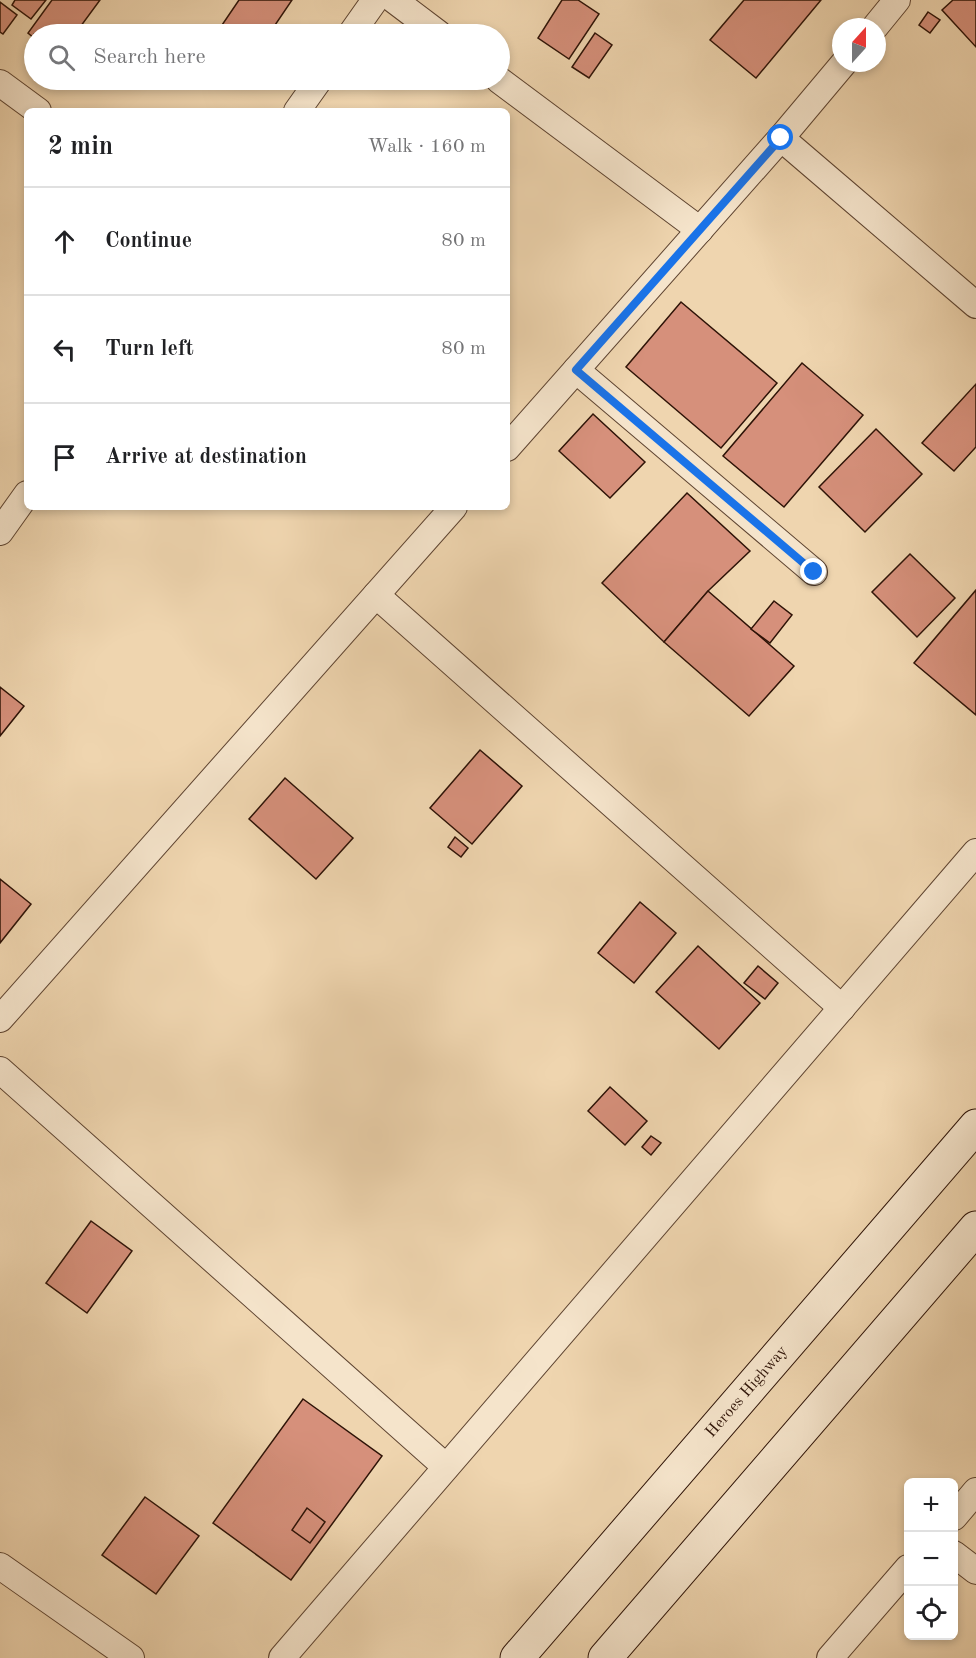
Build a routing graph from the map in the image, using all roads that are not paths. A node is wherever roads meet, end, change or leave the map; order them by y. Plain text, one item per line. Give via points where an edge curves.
1 (375, 0) edge
2 (393, 0) edge
3 (897, 0) edge
4 (882, 18) edge
5 (358, 24) edge
6 (426, 24) edge
7 (836, 72) edge
8 (0, 83) edge
9 (510, 88) edge
10 (312, 90) edge
11 (34, 108) edge
12 (299, 108) edge
13 (781, 138) junction
14 (700, 230) junction
15 (976, 305) edge
16 (576, 370) junction
17 (510, 445) edge
18 (24, 498) edge
19 (451, 510) edge
20 (0, 532) edge
21 (814, 572) dead end
22 (376, 595) junction
23 (976, 852) edge
24 (842, 1008) junction
25 (0, 1019) edge
26 (0, 1070) edge
27 (976, 1126) edge
28 (976, 1228) edge
29 (446, 1467) junction
30 (976, 1491) edge
31 (958, 1512) edge
32 (958, 1557) edge
33 (0, 1566) edge
34 (976, 1571) edge
35 (904, 1574) edge
36 (131, 1658) edge
37 (282, 1658) edge
38 (517, 1658) edge
39 (605, 1658) edge
40 (830, 1658) edge

1 - 5 street
2 - 6 street
3 - 4 street
7 - 13 street
8 - 11 street
9 - 14 street
10 - 12 street
13 - 14 street
13 - 15 street
14 - 16 street
16 - 17 street
16 - 21 street
18 - 20 street
19 - 22 street
22 - 24 street
22 - 25 street
23 - 24 street
24 - 29 street
26 - 29 street
27 - 38 main road, Heroes Highway
28 - 39 main road
29 - 37 street
30 - 31 street
32 - 34 street
33 - 36 street
35 - 40 street

